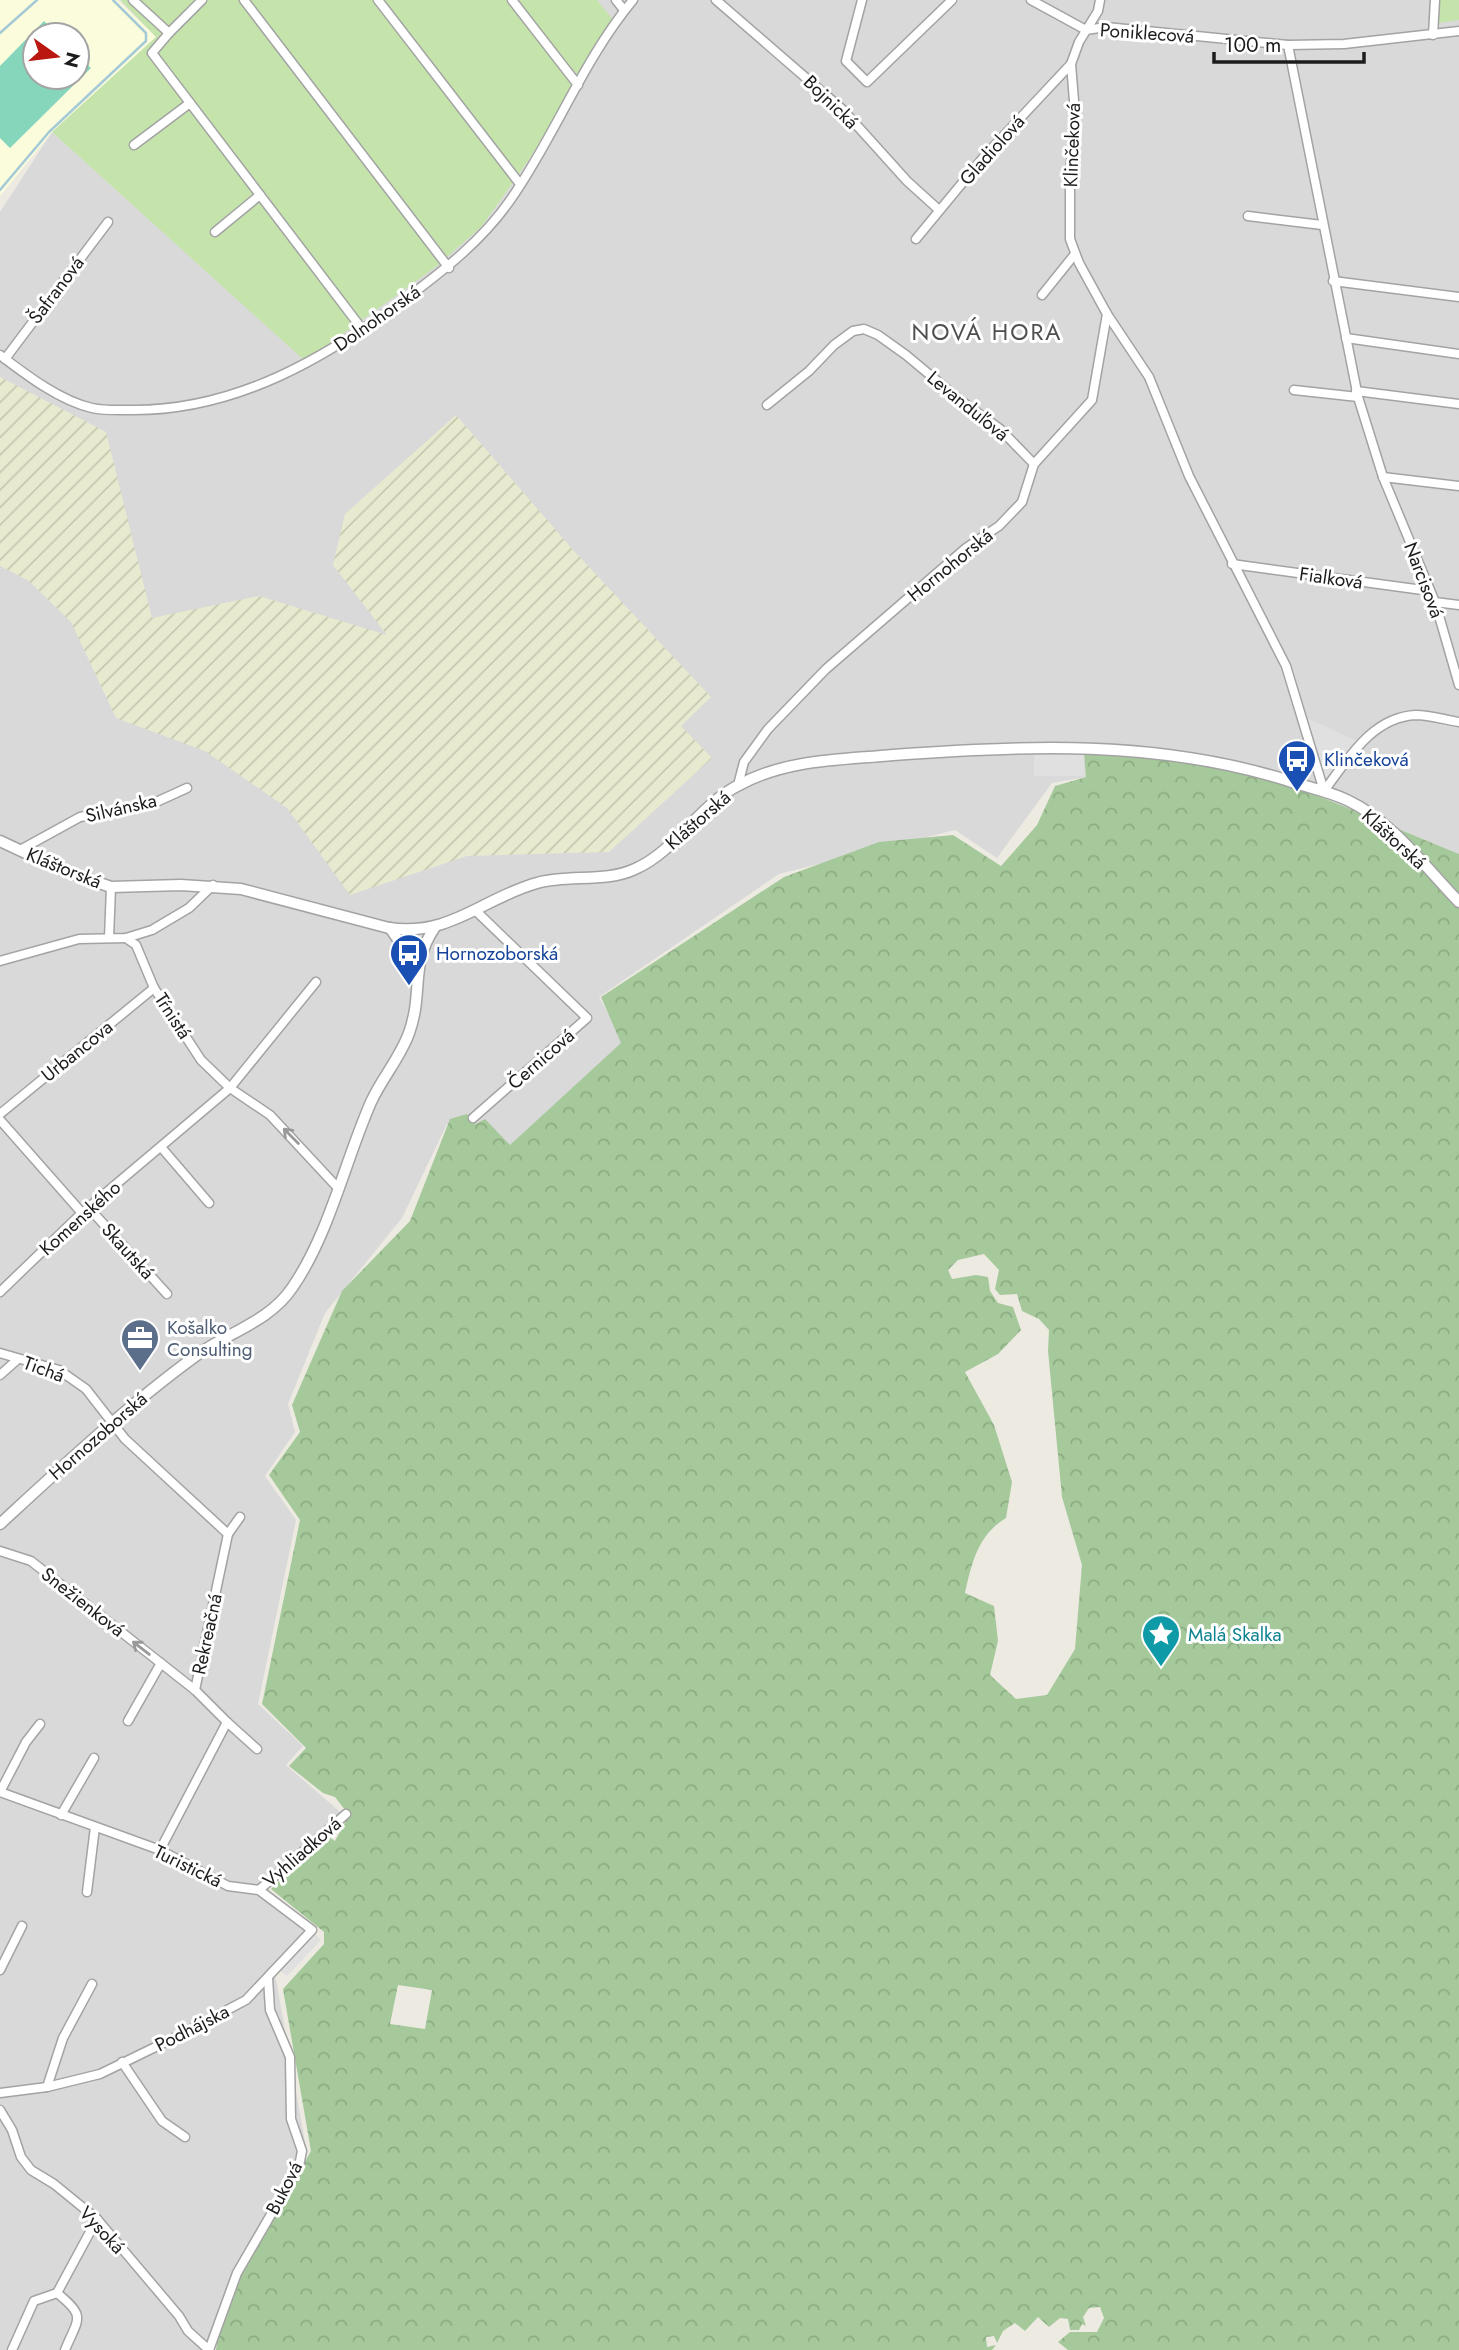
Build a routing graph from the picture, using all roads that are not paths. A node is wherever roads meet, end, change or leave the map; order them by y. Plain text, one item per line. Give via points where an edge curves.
1 (133, 0) edge
2 (202, 0) edge
3 (244, 0) edge
4 (378, 0) edge
5 (512, 0) edge
6 (616, 0) edge
7 (632, 0) edge
8 (716, 0) edge
9 (862, 0) edge
10 (952, 0) edge
11 (1031, 0) edge
12 (1100, 0) edge
13 (1436, 0) edge
14 (624, 10) junction
15 (1086, 30) junction
16 (1459, 31) edge
17 (169, 33) junction
18 (1433, 34) junction
19 (1288, 45) junction
20 (1071, 64) junction
21 (578, 85) junction
22 (190, 103) junction
23 (134, 145) dead end
24 (520, 184) junction
25 (260, 195) junction
26 (939, 210) junction
27 (1248, 216) dead end
28 (108, 222) dead end
29 (1322, 225) junction
30 (215, 232) dead end
31 (916, 239) dead end
32 (1075, 254) junction
33 (449, 268) junction
34 (1333, 281) junction
35 (1042, 295) dead end
36 (1459, 297) edge
37 (1107, 313) junction
38 (362, 329) junction
39 (1346, 338) junction
40 (1459, 354) edge
41 (2, 357) edge
42 (1294, 390) dead end
43 (1357, 394) junction
44 (1459, 404) edge
45 (767, 405) dead end
46 (1034, 464) junction
47 (1383, 477) junction
48 (1459, 486) edge
49 (1232, 564) junction
50 (1430, 592) junction
51 (1435, 602) junction
52 (1459, 605) edge
53 (1459, 685) edge
54 (1459, 722) edge
55 (737, 785) junction
56 (187, 788) dead end
57 (1324, 792) junction
58 (0, 841) edge
59 (20, 850) junction
60 (213, 886) junction
61 (111, 887) junction
62 (1459, 902) edge
63 (476, 911) junction
64 (435, 927) junction
65 (389, 928) junction
66 (109, 938) junction
67 (126, 938) junction
68 (0, 961) edge
69 (417, 967) junction
70 (316, 982) dead end
71 (154, 988) junction
72 (230, 1088) junction
73 (0, 1114) edge
74 (473, 1118) dead end
75 (0, 1121) edge
76 (161, 1147) junction
77 (337, 1187) junction
78 (209, 1203) dead end
79 (85, 1210) junction
80 (0, 1292) edge
81 (167, 1294) dead end
82 (0, 1353) edge
83 (18, 1359) junction
84 (0, 1375) edge
85 (112, 1421) junction
86 (240, 1517) dead end
87 (0, 1524) edge
88 (228, 1534) junction
89 (0, 1551) edge
90 (161, 1663) junction
91 (195, 1690) junction
92 (128, 1721) dead end
93 (227, 1722) junction
94 (40, 1724) dead end
95 (257, 1749) dead end
96 (94, 1758) dead end
97 (0, 1792) edge
98 (346, 1814) dead end
99 (61, 1815) junction
100 (95, 1827) junction
101 (160, 1850) junction
102 (259, 1890) junction
103 (87, 1892) dead end
104 (22, 1926) dead end
105 (312, 1930) joint
106 (0, 1970) edge
107 (268, 1978) junction
108 (92, 1984) dead end
109 (122, 2062) junction
110 (47, 2087) junction
111 (0, 2093) edge
112 (0, 2110) edge
113 (185, 2137) dead end
114 (97, 2220) junction
115 (57, 2293) junction
116 (12, 2350) edge
117 (65, 2350) edge
118 (209, 2350) edge

1 - 17 street
2 - 17 street
3 - 33 street
4 - 24 street
5 - 21 street
6 - 14 street
7 - 14 street, Dolnohorská
8 - 26 street, Bojnická via 843,110
9 - 10 street via 846,61 867,82
11 - 15 street
12 - 15 street, Klinčeková
13 - 18 street
14 - 21 street, Dolnohorská
15 - 19 street, Poniklecová via 1106,27
15 - 20 street, Klinčeková
16 - 18 street, Poniklecová
17 - 22 street via 152,53
18 - 19 street, Poniklecová
19 - 29 street, Narcisová
20 - 26 street, Gladiolová
20 - 32 street, Klinčeková via 1075,113 1070,239
21 - 24 street, Dolnohorská
22 - 23 street
22 - 25 street
24 - 33 street, Dolnohorská
25 - 30 street
25 - 38 street
26 - 31 street, Gladiolová
27 - 29 street
28 - 41 street, Šafranová
29 - 34 street, Narcisová
32 - 35 street
32 - 37 street, Klinčeková
33 - 38 street, Dolnohorská
34 - 36 street
34 - 39 street, Narcisová
37 - 46 street, Hornohorská via 1092,400
37 - 49 street, Klinčeková via 1149,377 1189,476
38 - 41 street, Dolnohorská via 309,364 230,396 163,410 81,404
39 - 40 street
39 - 43 street, Narcisová
42 - 43 street
43 - 44 street
43 - 47 street, Narcisová
45 - 46 street, Levanduľová via 834,345 864,329 906,355 1000,429
46 - 55 street, Hornohorská via 1022,502 826,669 768,729 744,762
47 - 48 street
47 - 50 street, Narcisová
49 - 50 street, Fialková
49 - 57 street, Klinčeková via 1286,666
50 - 51 street, Narcisová
51 - 52 street
51 - 53 street, Narcisová
54 - 57 street via 1418,715 1394,718 1371,732
55 - 57 street, Kláštorská via 781,768 819,761 997,747 1088,748 1195,757
55 - 63 street, Kláštorská via 657,856 635,869 538,883
56 - 59 street, Silvánska via 154,803 80,817
57 - 62 street, Kláštorská via 1372,815
58 - 59 street, Kláštorská
59 - 61 street, Kláštorská
60 - 61 street, Kláštorská
60 - 65 street, Kláštorská via 256,892
60 - 67 street via 189,908 152,930
61 - 66 street
63 - 64 street, Kláštorská
63 - 74 street, Černicová via 587,1018
64 - 65 street, Kláštorská via 414,931
64 - 69 street, Hornozoborská
65 - 69 street
66 - 67 street
66 - 68 street via 79,939
67 - 71 street, Tŕnistá via 136,945
69 - 77 street, Hornozoborská via 419,997 408,1035 372,1100
70 - 72 street
71 - 72 street, Tŕnistá via 201,1060
71 - 73 street, Urbancova
72 - 76 street, Komenského
77 -> 72 street, Tŕnistá via 270,1115
75 - 79 street, Skautská
76 - 78 street
76 - 79 street, Komenského
77 - 85 street, Hornozoborská via 310,1258 291,1290 267,1314 200,1353
79 - 80 street, Komenského
79 - 81 street, Skautská
82 - 83 street, Tichá
83 - 84 street
83 - 85 street, Tichá via 59,1370 86,1389
85 - 87 street, Hornozoborská
85 - 88 street via 124,1439
86 - 88 street, Rekreačná
88 - 91 street, Rekreačná
90 -> 89 street, Snežienková via 31,1561
90 - 91 street, Snežienková
90 - 92 street
91 - 93 street, Rekreačná
93 - 95 street, Rekreačná
93 - 101 street
94 - 97 street, Turistická
96 - 99 street
97 - 99 street, Turistická
98 - 102 street, Vyhliadková
99 - 100 street, Turistická
100 - 101 street, Turistická
100 - 103 street
101 - 102 street, Turistická via 228,1886
102 - 105 street, Turistická
104 - 106 street
105 - 107 street, Podhájska
107 - 109 street, Podhájska via 246,2000
107 - 118 street, Buková via 270,2010 290,2057 291,2119 302,2151 299,2166 237,2273
108 - 110 street via 63,2038
109 - 110 street, Podhájska via 100,2074
109 - 113 street via 162,2121
110 - 111 street, Podhájska
112 - 114 street, Vysoká via 31,2170
114 - 115 street
114 - 118 street, Vysoká via 188,2332
115 - 116 street via 34,2301
115 - 117 street via 76,2308 78,2316

